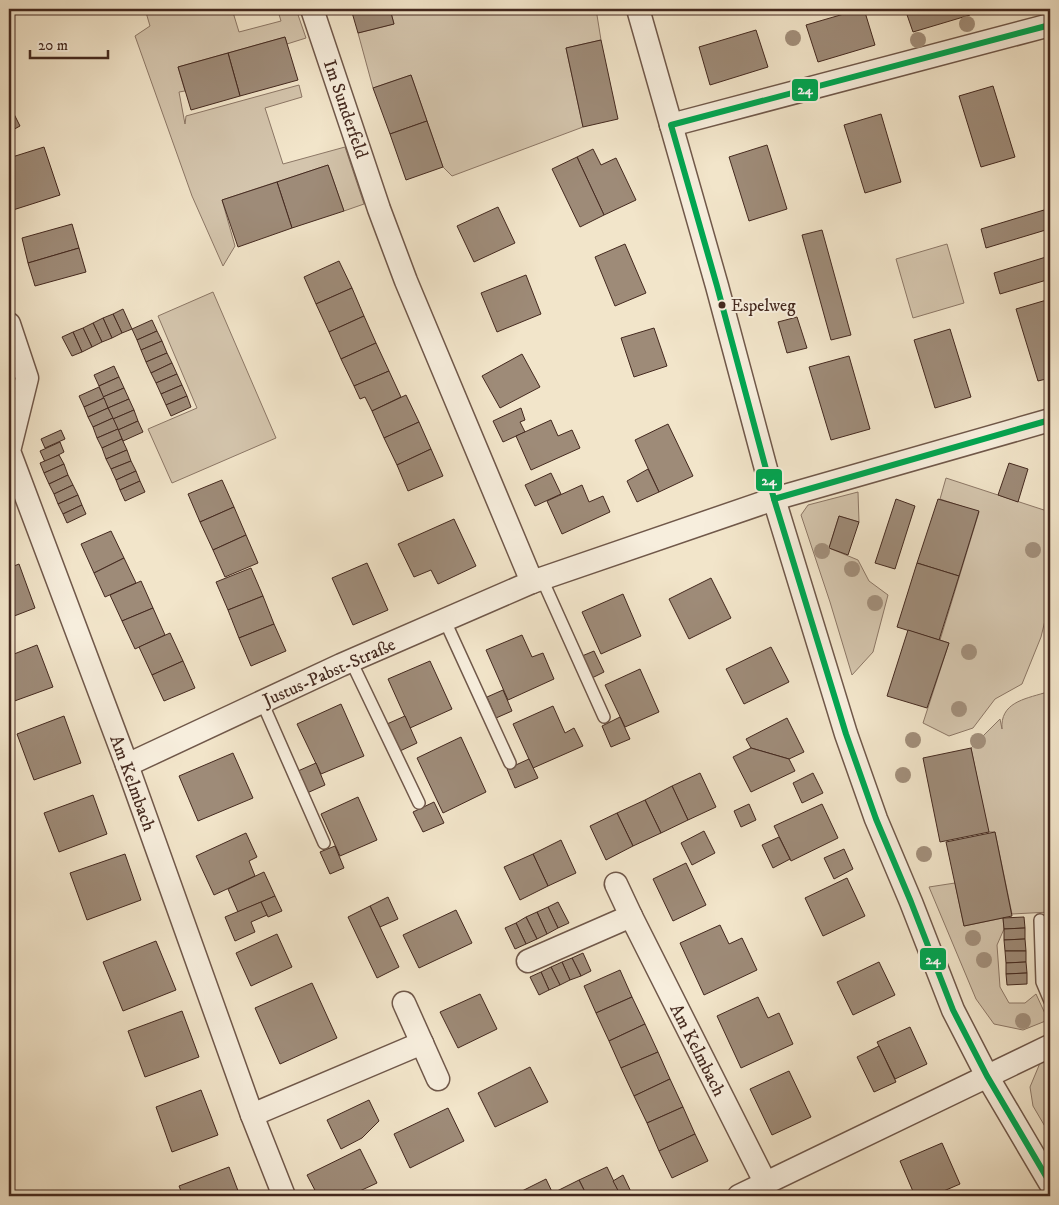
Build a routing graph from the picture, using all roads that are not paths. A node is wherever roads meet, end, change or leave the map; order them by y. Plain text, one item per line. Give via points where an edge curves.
1 (312, 9) edge
2 (638, 9) edge
3 (1050, 25) edge
4 (671, 125) junction
5 (9, 324) edge
6 (1050, 420) edge
7 (9, 451) edge
8 (774, 499) junction
9 (537, 580) junction
10 (445, 620) junction
11 (351, 661) junction
12 (262, 702) junction
13 (604, 717) dead end
14 (510, 763) dead end
15 (127, 765) junction
16 (419, 803) dead end
17 (324, 843) dead end
18 (616, 884) dead end
19 (631, 916) junction
20 (1040, 920) dead end
21 (528, 961) dead end
22 (1050, 1001) edge
23 (404, 1003) dead end
24 (422, 1043) junction
25 (1050, 1046) edge
26 (987, 1076) junction
27 (438, 1079) dead end
28 (252, 1115) junction
29 (1050, 1183) edge
30 (766, 1184) junction
31 (284, 1196) edge
32 (739, 1196) edge

1 - 9 street, Im Sunderfeld via 406,281
2 - 4 street
3 - 4 street
4 - 8 street
5 - 7 street via 27,378
6 - 8 street
7 - 15 street, Am Kelmbach
8 - 9 street, Justus-Pabst-Straße
8 - 26 street via 846,734 876,819 953,1010
9 - 10 street, Justus-Pabst-Straße
9 - 13 lane
10 - 11 street, Justus-Pabst-Straße
10 - 14 lane
11 - 12 street, Justus-Pabst-Straße
11 - 16 lane
12 - 15 street, Justus-Pabst-Straße
12 - 17 lane
15 - 28 street, Am Kelmbach
18 - 19 street, Am Kelmbach
19 - 21 street
19 - 30 street, Am Kelmbach
20 - 22 lane via 1042,982
23 - 24 street
24 - 27 street
24 - 28 street
25 - 26 street
26 - 29 street
26 - 30 street
28 - 31 street, Am Kelmbach
30 - 32 street

